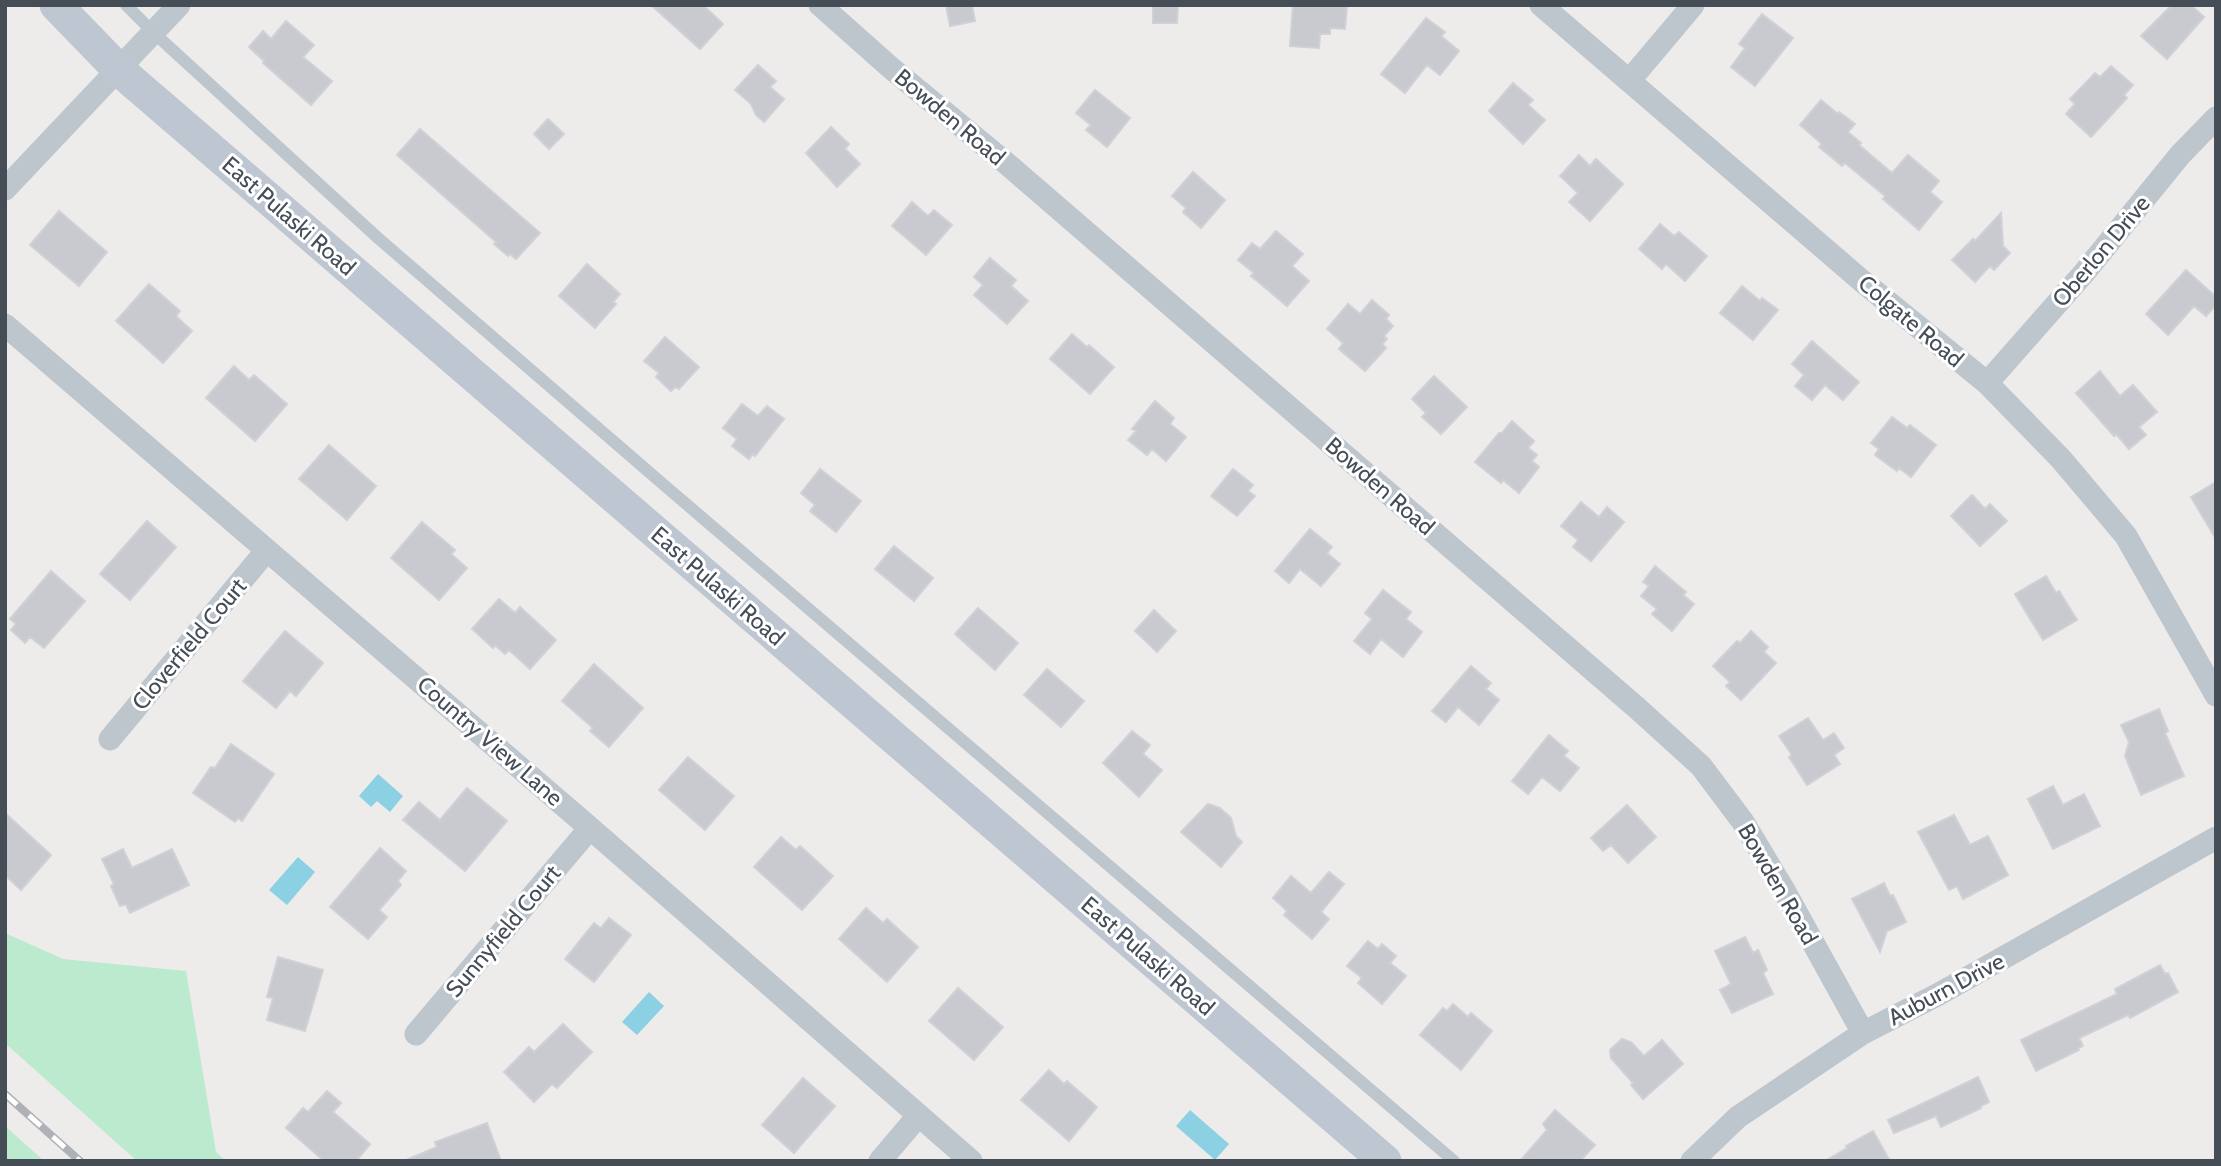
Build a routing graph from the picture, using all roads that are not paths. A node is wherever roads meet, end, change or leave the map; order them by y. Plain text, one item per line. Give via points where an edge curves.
1 (56, 5) edge
2 (126, 5) edge
3 (179, 5) edge
4 (820, 5) edge
5 (1541, 5) edge
6 (1693, 5) edge
7 (154, 33) junction
8 (119, 70) junction
9 (1629, 81) junction
10 (2216, 118) edge
11 (5, 189) edge
12 (5, 325) edge
13 (1987, 383) junction
14 (267, 550) junction
15 (2216, 695) edge
16 (110, 739) dead end
17 (590, 828) junction
18 (2216, 838) edge
19 (1863, 1033) junction
20 (416, 1034) dead end
21 (918, 1116) junction
22 (880, 1161) edge
23 (971, 1161) edge
24 (1385, 1161) edge
25 (1454, 1161) edge
26 (1692, 1161) edge

1 - 8 main road, East Pulaski Road
2 - 7 lane
3 - 7 street
4 - 19 street, Bowden Road via 1701,766 1743,822 1786,892
5 - 9 street, Colgate Road
6 - 9 street
7 - 8 street
7 - 25 lane via 388,247
8 - 11 street
8 - 24 main road, East Pulaski Road
9 - 13 street, Colgate Road
10 - 13 street, Oberlon Drive
12 - 14 street, Country View Lane
13 - 15 street, Colgate Road via 2061,459 2126,536
14 - 16 street, Cloverfield Court
14 - 17 street, Country View Lane
17 - 20 street, Sunnyfield Court
17 - 21 street, Country View Lane
18 - 19 street, Auburn Drive
19 - 26 street, Auburn Drive via 1738,1117
21 - 22 street
21 - 23 street, Country View Lane

